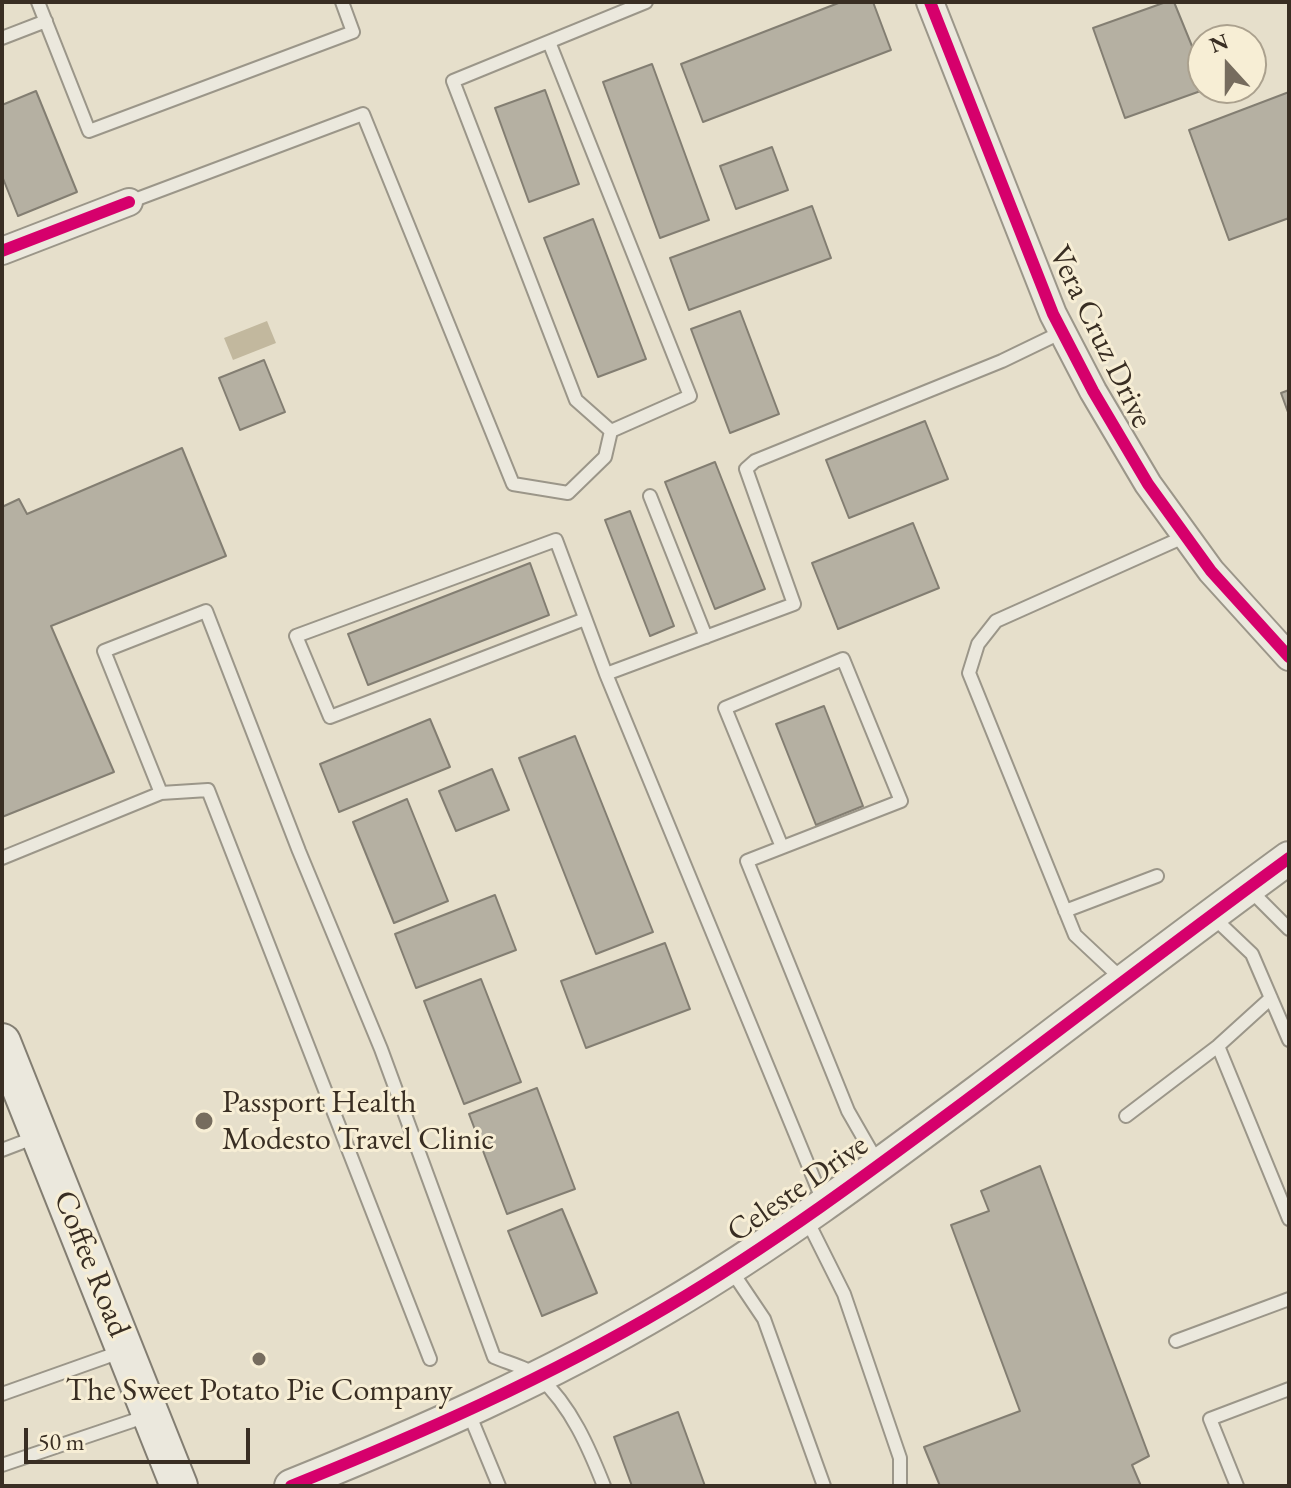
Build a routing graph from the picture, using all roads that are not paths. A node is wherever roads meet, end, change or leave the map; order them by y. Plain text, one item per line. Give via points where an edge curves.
1 (38, 2) edge
2 (342, 2) edge
3 (646, 2) edge
4 (930, 2) edge
5 (46, 21) junction
6 (2, 38) edge
7 (549, 42) junction
8 (129, 202) joint
9 (2, 251) edge
10 (1062, 332) junction
11 (611, 431) junction
12 (650, 496) dead end
13 (1186, 536) junction
14 (585, 619) junction
15 (706, 637) junction
16 (1289, 657) edge
17 (606, 674) junction
18 (161, 793) junction
19 (782, 847) junction
20 (2, 858) edge
21 (1289, 858) edge
22 (1157, 876) dead end
23 (1248, 888) junction
24 (1065, 911) junction
25 (1212, 916) junction
26 (1289, 929) edge
27 (1125, 981) junction
28 (1271, 998) junction
29 (1289, 1040) edge
30 (2, 1042) edge
31 (1218, 1046) junction
32 (1126, 1116) dead end
33 (40, 1136) junction
34 (2, 1150) edge
35 (879, 1165) junction
36 (815, 1211) junction
37 (1289, 1219) edge
38 (729, 1268) junction
39 (1289, 1299) edge
40 (1176, 1341) dead end
41 (125, 1350) junction
42 (430, 1359) dead end
43 (539, 1377) junction
44 (1289, 1389) edge
45 (2, 1394) edge
46 (468, 1411) junction
47 (150, 1415) junction
48 (2, 1465) edge
49 (179, 1486) edge
50 (291, 1486) edge
51 (499, 1486) edge
52 (604, 1486) edge
53 (824, 1486) edge
54 (900, 1486) edge
55 (1237, 1486) edge

1 - 5 lane
2 - 5 lane via 353,32 89,131
3 - 7 lane
4 - 10 street, Vera Cruz Drive
5 - 6 lane
7 - 11 lane via 690,396
7 - 11 lane via 453,81 576,400
8 - 9 street
8 - 11 lane via 363,114 513,484 568,493 605,457
10 - 13 street, Vera Cruz Drive via 1148,484
10 - 15 lane via 755,461 746,469 794,604
12 - 15 lane
13 - 16 street, Vera Cruz Drive
13 - 24 lane via 996,621 978,644 969,673
14 - 14 lane via 556,540 296,636 330,717
14 - 17 lane
15 - 17 lane
17 - 36 lane
18 - 20 lane
18 - 42 lane via 208,790
18 - 43 lane via 104,651 206,611 381,1049 494,1357
19 - 19 lane via 901,801 843,659 725,708
19 - 35 lane via 747,861 848,1111
21 - 23 street, Celeste Drive
22 - 24 lane
23 - 25 street, Celeste Drive
23 - 26 lane
24 - 27 lane via 1075,935
25 - 27 street, Celeste Drive
25 - 28 lane via 1252,954
27 - 35 street, Celeste Drive
28 - 29 lane
28 - 31 lane
30 - 33 main road, Coffee Road
31 - 32 lane
31 - 37 lane
33 - 34 lane
33 - 41 main road, Coffee Road
35 - 36 street, Celeste Drive
36 - 38 street, Celeste Drive
36 - 54 lane via 900,1458
38 - 43 street, Celeste Drive
38 - 53 lane via 764,1319
39 - 40 lane
41 - 45 lane
41 - 47 main road, Coffee Road
43 - 46 street, Celeste Drive
43 - 52 lane via 570,1415
44 - 55 lane via 1210,1419
46 - 50 street, Celeste Drive
46 - 51 lane
47 - 48 lane
47 - 49 main road, Coffee Road

